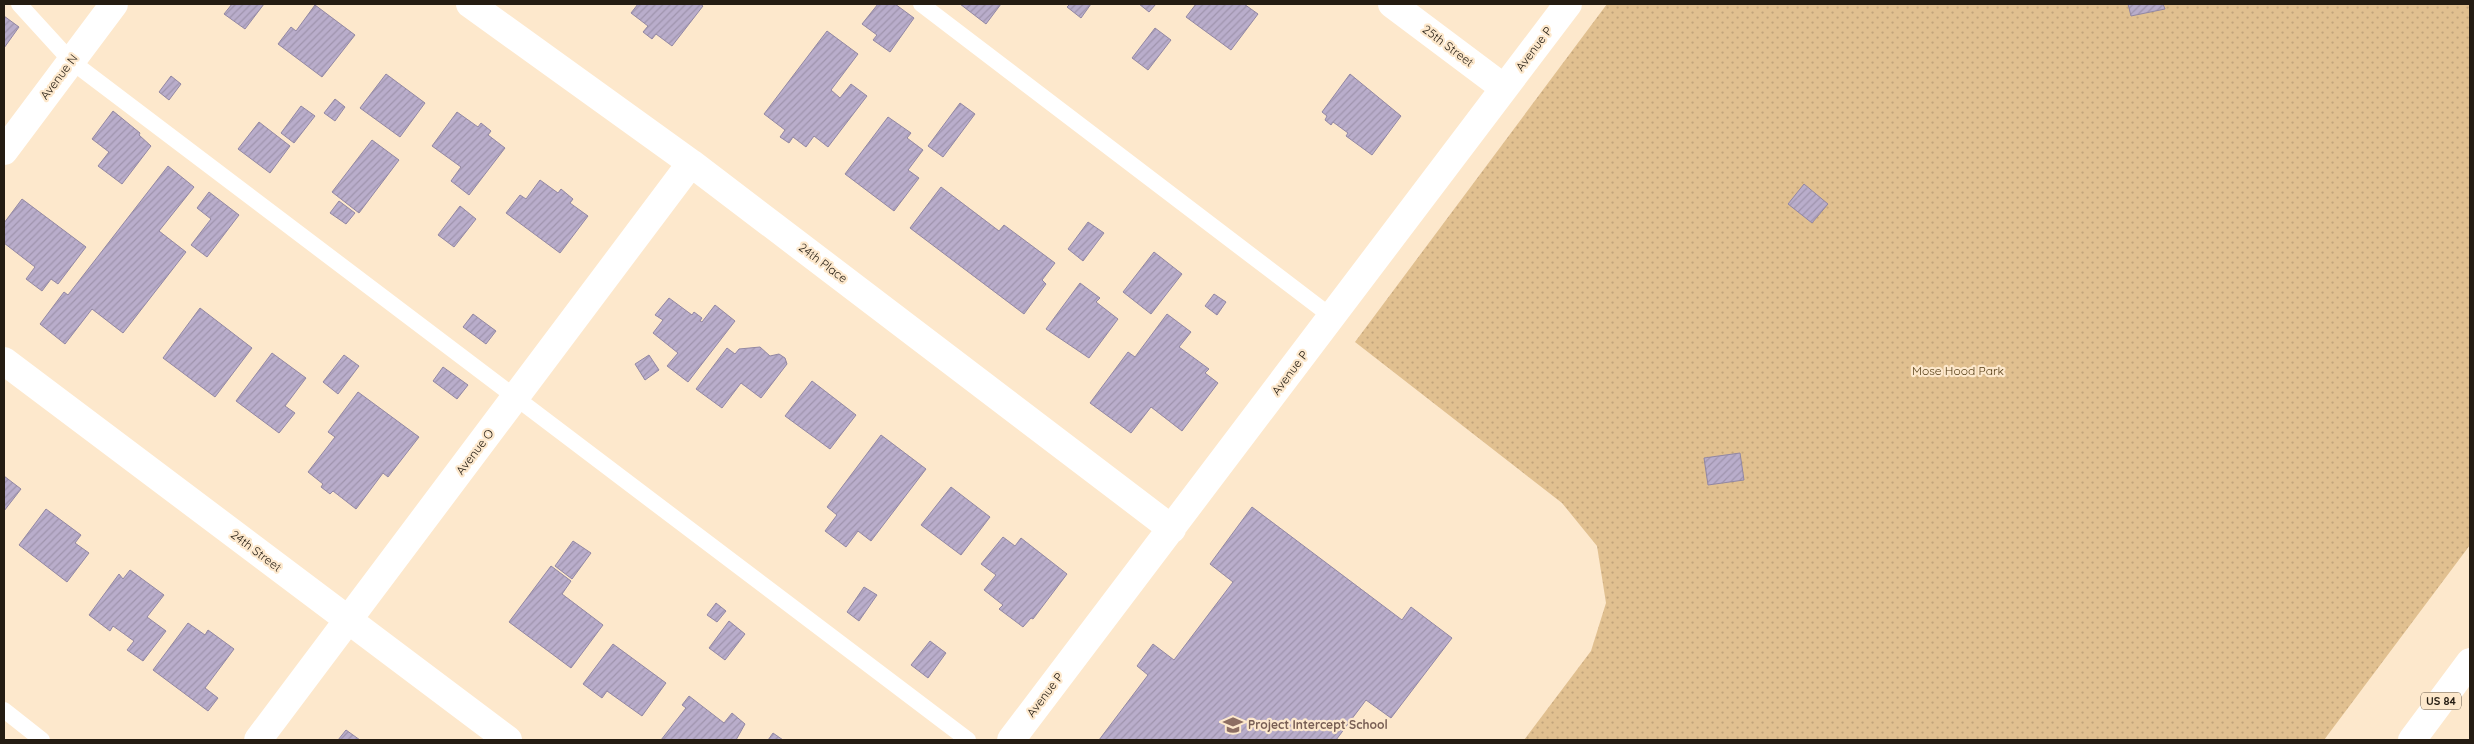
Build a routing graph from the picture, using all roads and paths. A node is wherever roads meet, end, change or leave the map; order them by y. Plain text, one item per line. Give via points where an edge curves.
1 (19, 4) edge
2 (114, 4) edge
3 (470, 4) edge
4 (920, 4) edge
5 (1392, 4) edge
6 (1568, 4) edge
7 (71, 61) junction
8 (1504, 88) junction
9 (4, 151) edge
10 (692, 163) junction
11 (1332, 317) junction
12 (4, 361) edge
13 (515, 398) junction
14 (1172, 529) junction
15 (348, 620) junction
16 (2470, 662) edge
17 (4, 710) edge
18 (42, 740) edge
19 (258, 740) edge
20 (508, 740) edge
21 (968, 740) edge
22 (1011, 740) edge
23 (2412, 740) edge

1 - 7 lane
2 - 7 main road, Avenue N
3 - 10 main road, 24th Place
4 - 11 lane
5 - 8 main road, 25th Street
6 - 8 main road, Avenue P
7 - 9 main road, Avenue N
7 - 13 lane
8 - 11 main road, Avenue P
10 - 13 main road, Avenue O
10 - 14 main road, 24th Place
11 - 14 main road, Avenue P
12 - 15 main road, 24th Street
13 - 15 main road, Avenue O
13 - 21 lane
14 - 22 main road, Avenue P
15 - 19 main road, Avenue O
15 - 20 main road, 24th Street
16 - 23 main road, US 84
17 - 18 lane

